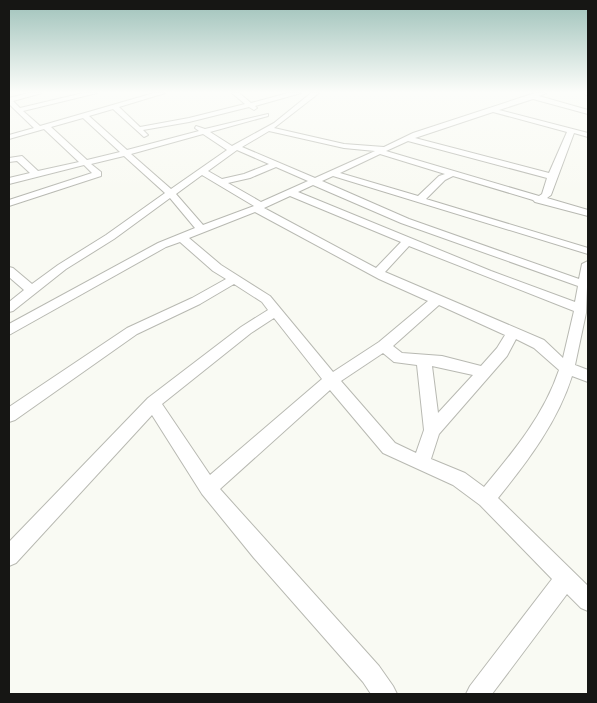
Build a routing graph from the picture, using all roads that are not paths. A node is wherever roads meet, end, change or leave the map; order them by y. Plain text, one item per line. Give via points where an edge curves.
1 (45, 126) edge
2 (96, 126) edge
3 (136, 126) edge
4 (157, 126) edge
5 (196, 126) edge
6 (226, 126) edge
7 (273, 126) edge
8 (449, 126) edge
9 (552, 126) edge
10 (41, 127) junction
11 (139, 129) junction
12 (269, 129) junction
13 (572, 131) junction
14 (203, 132) junction
15 (588, 135) edge
16 (9, 137) edge
17 (408, 139) junction
18 (153, 145) junction
19 (344, 146) junction
20 (234, 148) junction
21 (383, 151) junction
22 (125, 153) junction
23 (9, 160) edge
24 (86, 161) junction
25 (276, 164) junction
26 (351, 166) junction
27 (203, 172) junction
28 (36, 174) junction
29 (335, 174) junction
30 (452, 174) junction
31 (553, 177) junction
32 (9, 180) edge
33 (221, 182) junction
34 (317, 182) junction
35 (291, 193) junction
36 (171, 194) junction
37 (542, 197) junction
38 (420, 200) junction
39 (9, 203) edge
40 (259, 207) junction
41 (588, 214) edge
42 (201, 229) junction
43 (181, 237) junction
44 (407, 242) junction
45 (588, 251) edge
46 (588, 264) edge
47 (9, 271) edge
48 (378, 273) junction
49 (235, 279) junction
50 (586, 285) edge
51 (31, 289) junction
52 (438, 299) junction
53 (9, 308) edge
54 (580, 309) junction
55 (276, 311) junction
56 (9, 330) edge
57 (512, 333) junction
58 (384, 346) junction
59 (424, 361) junction
60 (566, 368) junction
61 (484, 372) junction
62 (588, 376) edge
63 (331, 380) junction
64 (153, 403) junction
65 (9, 415) edge
66 (432, 430) junction
67 (420, 462) junction
68 (208, 488) junction
69 (486, 499) junction
70 (9, 556) edge
71 (566, 578) junction
72 (588, 601) edge
73 (385, 694) edge
74 (478, 694) edge

1 - 10 street
2 - 22 street
3 - 11 street
4 - 11 street
5 - 14 street
6 - 14 street
7 - 12 street
8 - 17 street
9 - 13 street
10 - 16 street
10 - 24 street
11 - 18 street
12 - 19 street
12 - 20 street
13 - 15 street
13 - 31 street
14 - 18 street
14 - 20 street
17 - 21 street
17 - 31 street
18 - 22 street
19 - 21 street
19 - 26 street
20 - 25 street
20 - 27 street
21 - 26 street
21 - 30 street
22 - 24 street
22 - 36 street
23 - 28 street via 19,158
24 - 28 street
24 - 39 street via 98,174
25 - 33 street
25 - 34 street
26 - 29 street
27 - 33 street
27 - 36 street
28 - 32 street
29 - 34 street
29 - 38 street
30 - 37 street
30 - 38 street via 442,178
31 - 37 street
33 - 40 street
34 - 35 street
34 - 50 street via 405,221
35 - 40 street
35 - 44 street
36 - 42 street
36 - 51 street
37 - 41 street
38 - 45 street
40 - 42 street
40 - 48 street
42 - 43 street
43 - 49 street
43 - 56 street via 144,254
44 - 48 street
44 - 54 street
46 - 50 street
47 - 51 street
48 - 52 street
49 - 55 street via 266,299
49 - 65 street via 132,331
50 - 54 street
51 - 53 street
52 - 57 street
52 - 58 street
54 - 60 street
55 - 63 street
55 - 64 street via 246,330
57 - 60 street via 539,344
57 - 61 street via 502,352
58 - 59 street via 399,358
58 - 63 street
59 - 61 street via 451,363
59 - 66 street
60 - 62 street
60 - 69 street via 550,411
61 - 66 street
63 - 67 street via 390,448
63 - 68 street
64 - 68 street
64 - 70 street
66 - 67 street
67 - 69 street via 459,478
68 - 73 street
69 - 71 street
71 - 72 street
71 - 74 street

